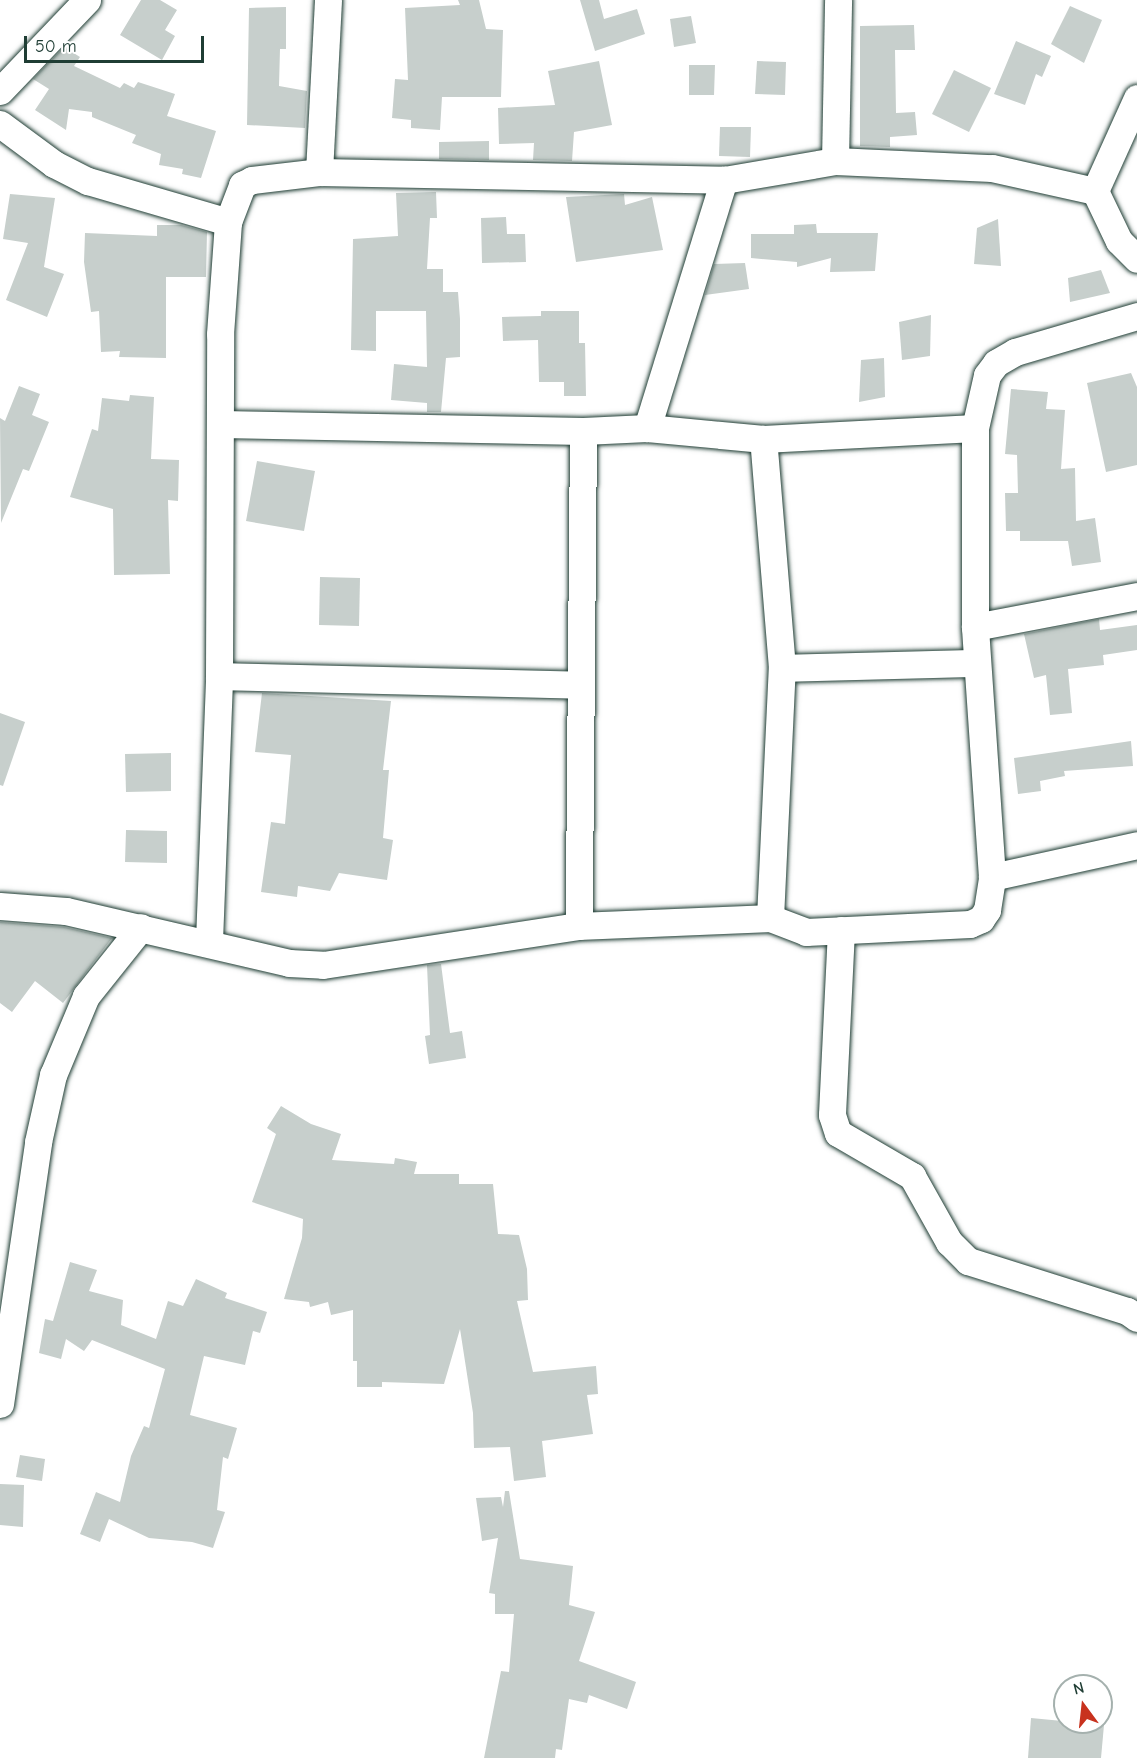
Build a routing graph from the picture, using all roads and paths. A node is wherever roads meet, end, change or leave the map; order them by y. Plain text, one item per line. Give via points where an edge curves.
1 (87, 0) edge
2 (328, 0) edge
3 (838, 0) edge
4 (0, 91) edge
5 (1137, 98) edge
6 (0, 124) edge
7 (835, 161) junction
8 (319, 172) junction
9 (724, 180) junction
10 (1095, 191) junction
11 (228, 222) junction
12 (1137, 259) edge
13 (1137, 316) edge
14 (221, 424) junction
15 (647, 428) junction
16 (975, 428) junction
17 (583, 431) junction
18 (763, 439) junction
19 (1137, 596) edge
20 (975, 627) junction
21 (977, 663) junction
22 (782, 668) junction
23 (219, 676) junction
24 (578, 685) junction
25 (1137, 844) edge
26 (992, 877) junction
27 (0, 906) edge
28 (770, 918) junction
29 (579, 926) junction
30 (141, 927) junction
31 (842, 930) junction
32 (209, 941) junction
33 (1137, 1318) edge
34 (0, 1404) edge

1 - 4 street
2 - 8 street
3 - 7 street
5 - 10 street
6 - 11 street via 54,164 88,180
7 - 9 street
7 - 10 street via 992,168
8 - 9 street
8 - 11 street via 252,180 242,185
9 - 15 street
10 - 12 street via 1119,241
11 - 14 street via 220,334
13 - 16 street via 1015,352 996,363 987,375
14 - 17 street
14 - 23 street
15 - 17 street
15 - 18 street
16 - 18 street
16 - 20 street
17 - 24 street
18 - 22 street
19 - 20 street
20 - 21 street
21 - 22 street
21 - 26 street
22 - 28 street
23 - 24 street
23 - 32 street
24 - 29 street
25 - 26 street
26 - 31 street via 987,910 981,919 970,924
27 - 30 street via 66,911
28 - 29 street
28 - 31 street via 806,932
29 - 32 street via 323,965 289,963
30 - 32 street
30 - 34 street via 86,996 53,1075 38,1142
31 - 33 street via 832,1115 838,1133 912,1176 949,1242 968,1261 1127,1311

